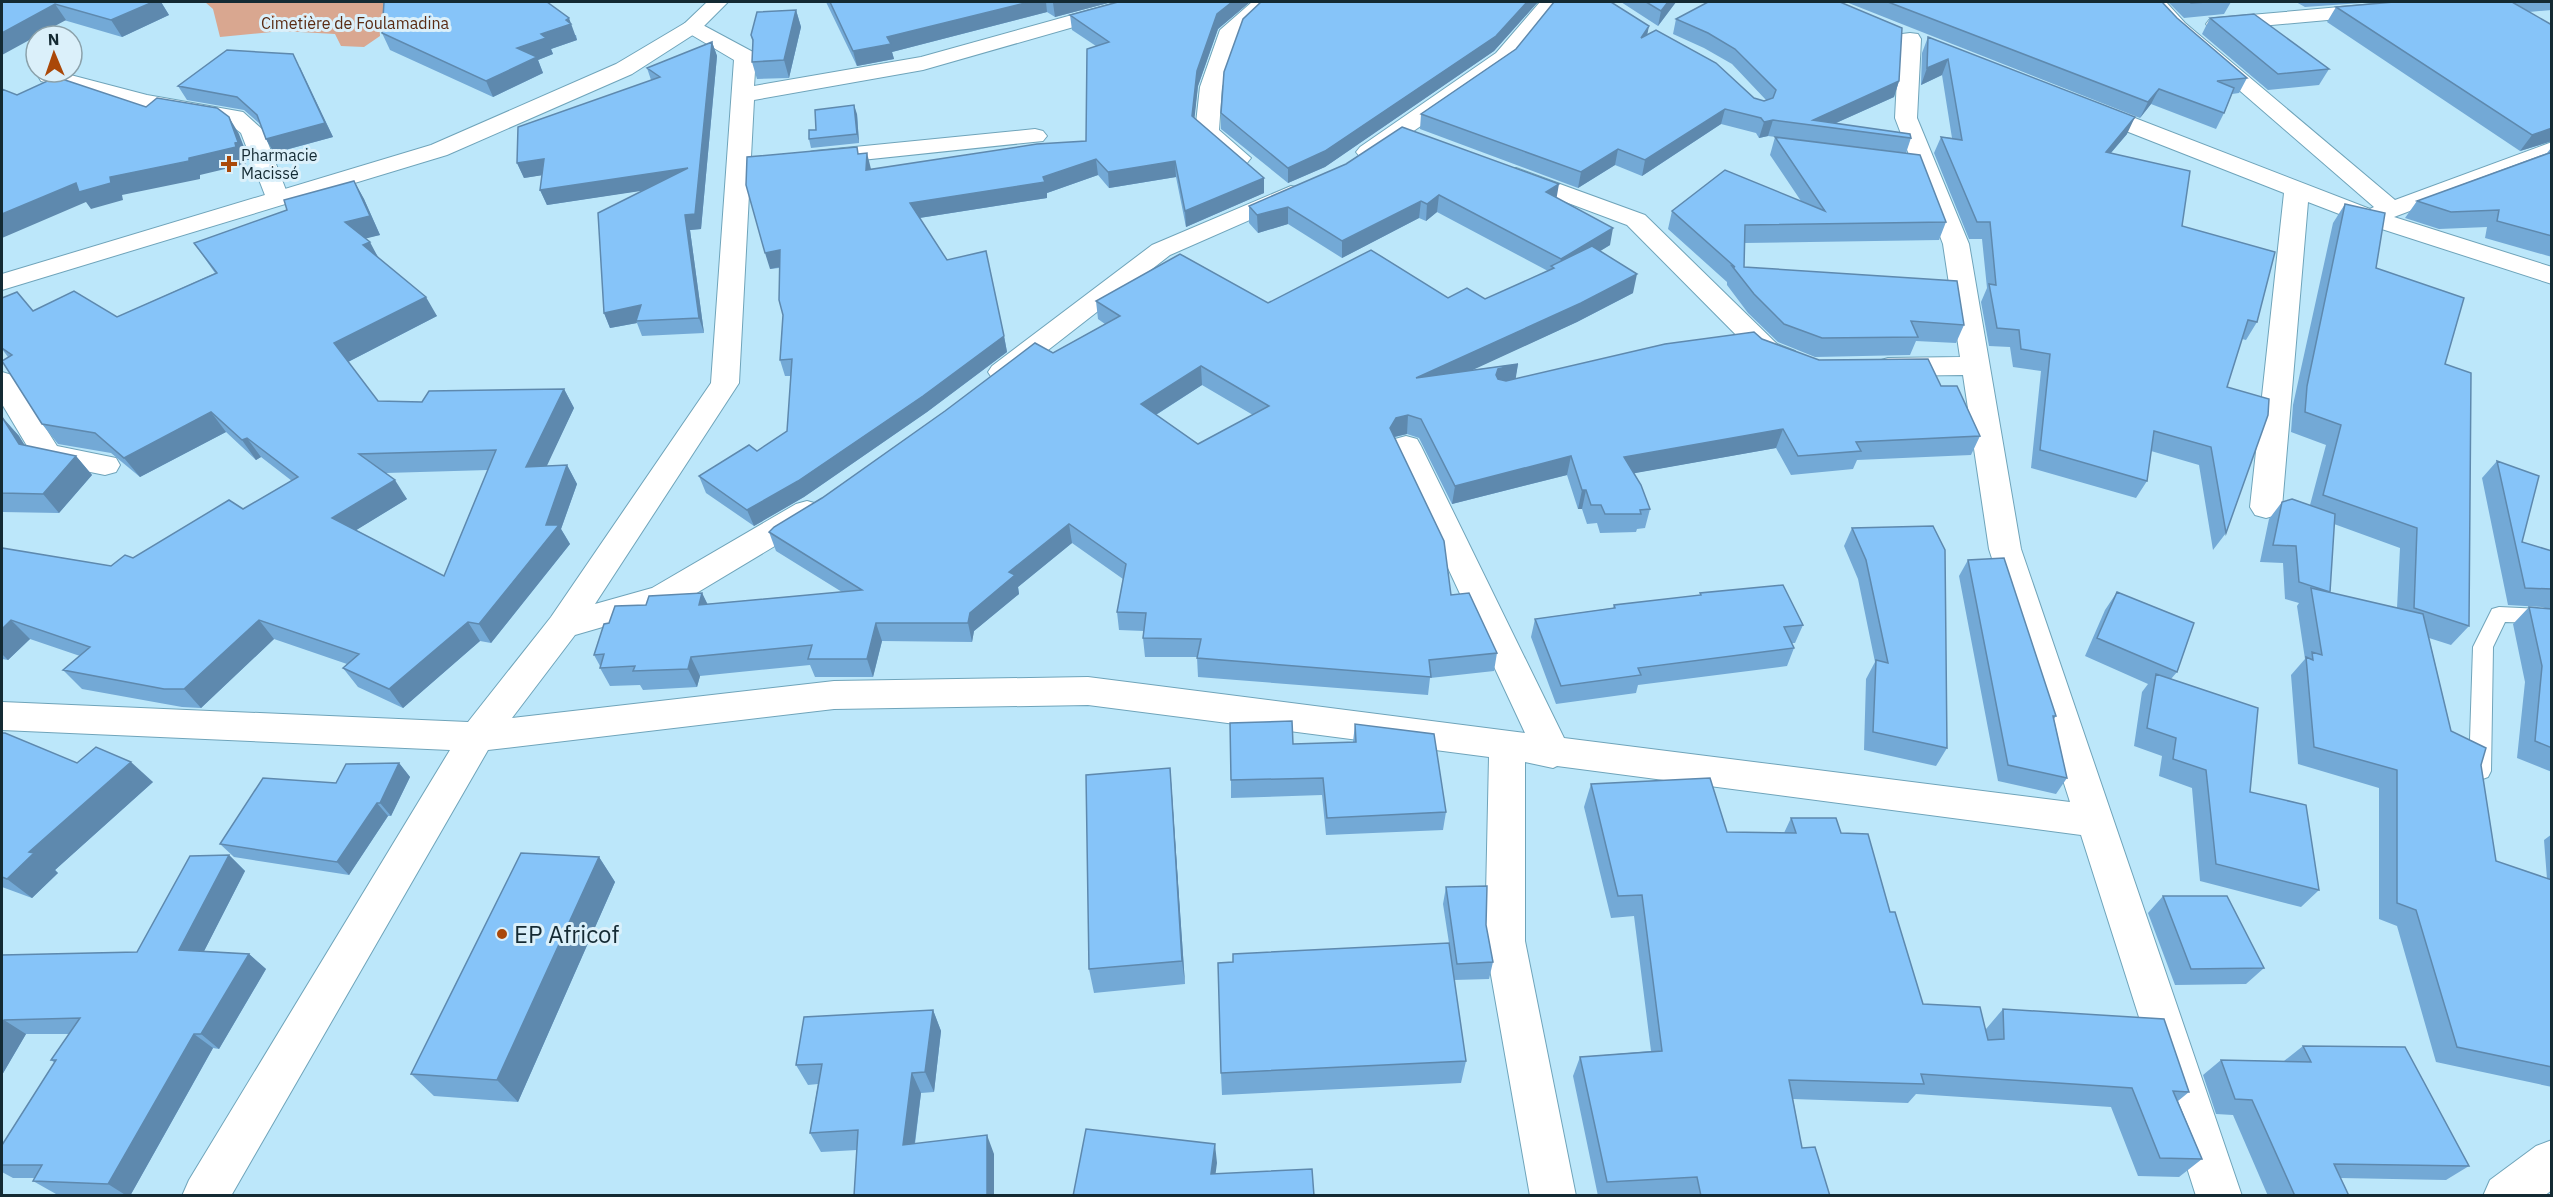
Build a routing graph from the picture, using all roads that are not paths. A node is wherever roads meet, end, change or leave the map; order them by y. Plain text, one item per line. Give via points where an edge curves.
1 (718, 2) edge
2 (1140, 2) edge
3 (1264, 2) edge
4 (1551, 2) edge
5 (2155, 2) edge
6 (2460, 2) edge
7 (692, 27) junction
8 (2178, 27) junction
9 (1911, 39) dead end
10 (79, 84) edge
11 (742, 95) junction
12 (2065, 99) edge
13 (1035, 136) dead end
14 (2552, 148) edge
15 (797, 159) edge
16 (1344, 168) edge
17 (1495, 168) edge
18 (1315, 183) edge
19 (1271, 184) junction
20 (2297, 188) junction
21 (278, 198) junction
22 (2380, 213) junction
23 (2552, 276) edge
24 (2, 282) edge
25 (1976, 366) junction
26 (1812, 368) edge
27 (1858, 368) edge
28 (2, 381) edge
29 (985, 385) edge
30 (1406, 446) dead end
31 (105, 465) dead end
32 (825, 500) edge
33 (2266, 507) dead end
34 (2552, 619) edge
35 (563, 626) junction
36 (2, 716) edge
37 (477, 737) junction
38 (1507, 746) junction
39 (1553, 753) junction
40 (2480, 774) edge
41 (2096, 821) junction
42 (2552, 1162) edge
43 (206, 1196) edge
44 (1553, 1196) edge
45 (2219, 1196) edge
46 (2506, 1196) edge

1 - 7 street
2 - 11 street via 923,63
3 - 19 street via 1231,30 1210,87 1207,132
4 - 16 street via 1504,58 1409,136
5 - 8 street
6 - 8 street
7 - 11 street via 745,57
7 - 21 street via 624,69 449,145
8 - 22 street
9 - 25 street via 1906,118 1914,164 1956,244
10 - 21 street via 145,102 235,117 251,130
11 - 35 street via 749,164 725,383
12 - 20 street
13 - 15 street
14 - 22 street
17 - 26 street via 1636,220 1740,336
18 - 19 street
19 - 29 street via 1161,250
20 - 22 street
20 - 33 street
21 - 24 street
22 - 23 street
25 - 27 street
25 - 41 street via 2005,549
28 - 31 street via 47,454
30 - 39 street
32 - 35 street via 663,597
34 - 40 lane via 2499,614 2483,647
35 - 37 street
36 - 37 street
37 - 38 street via 834,695 1088,691
37 - 43 street
38 - 39 street
38 - 44 street via 1505,941
39 - 41 street
41 - 45 street
42 - 46 street

